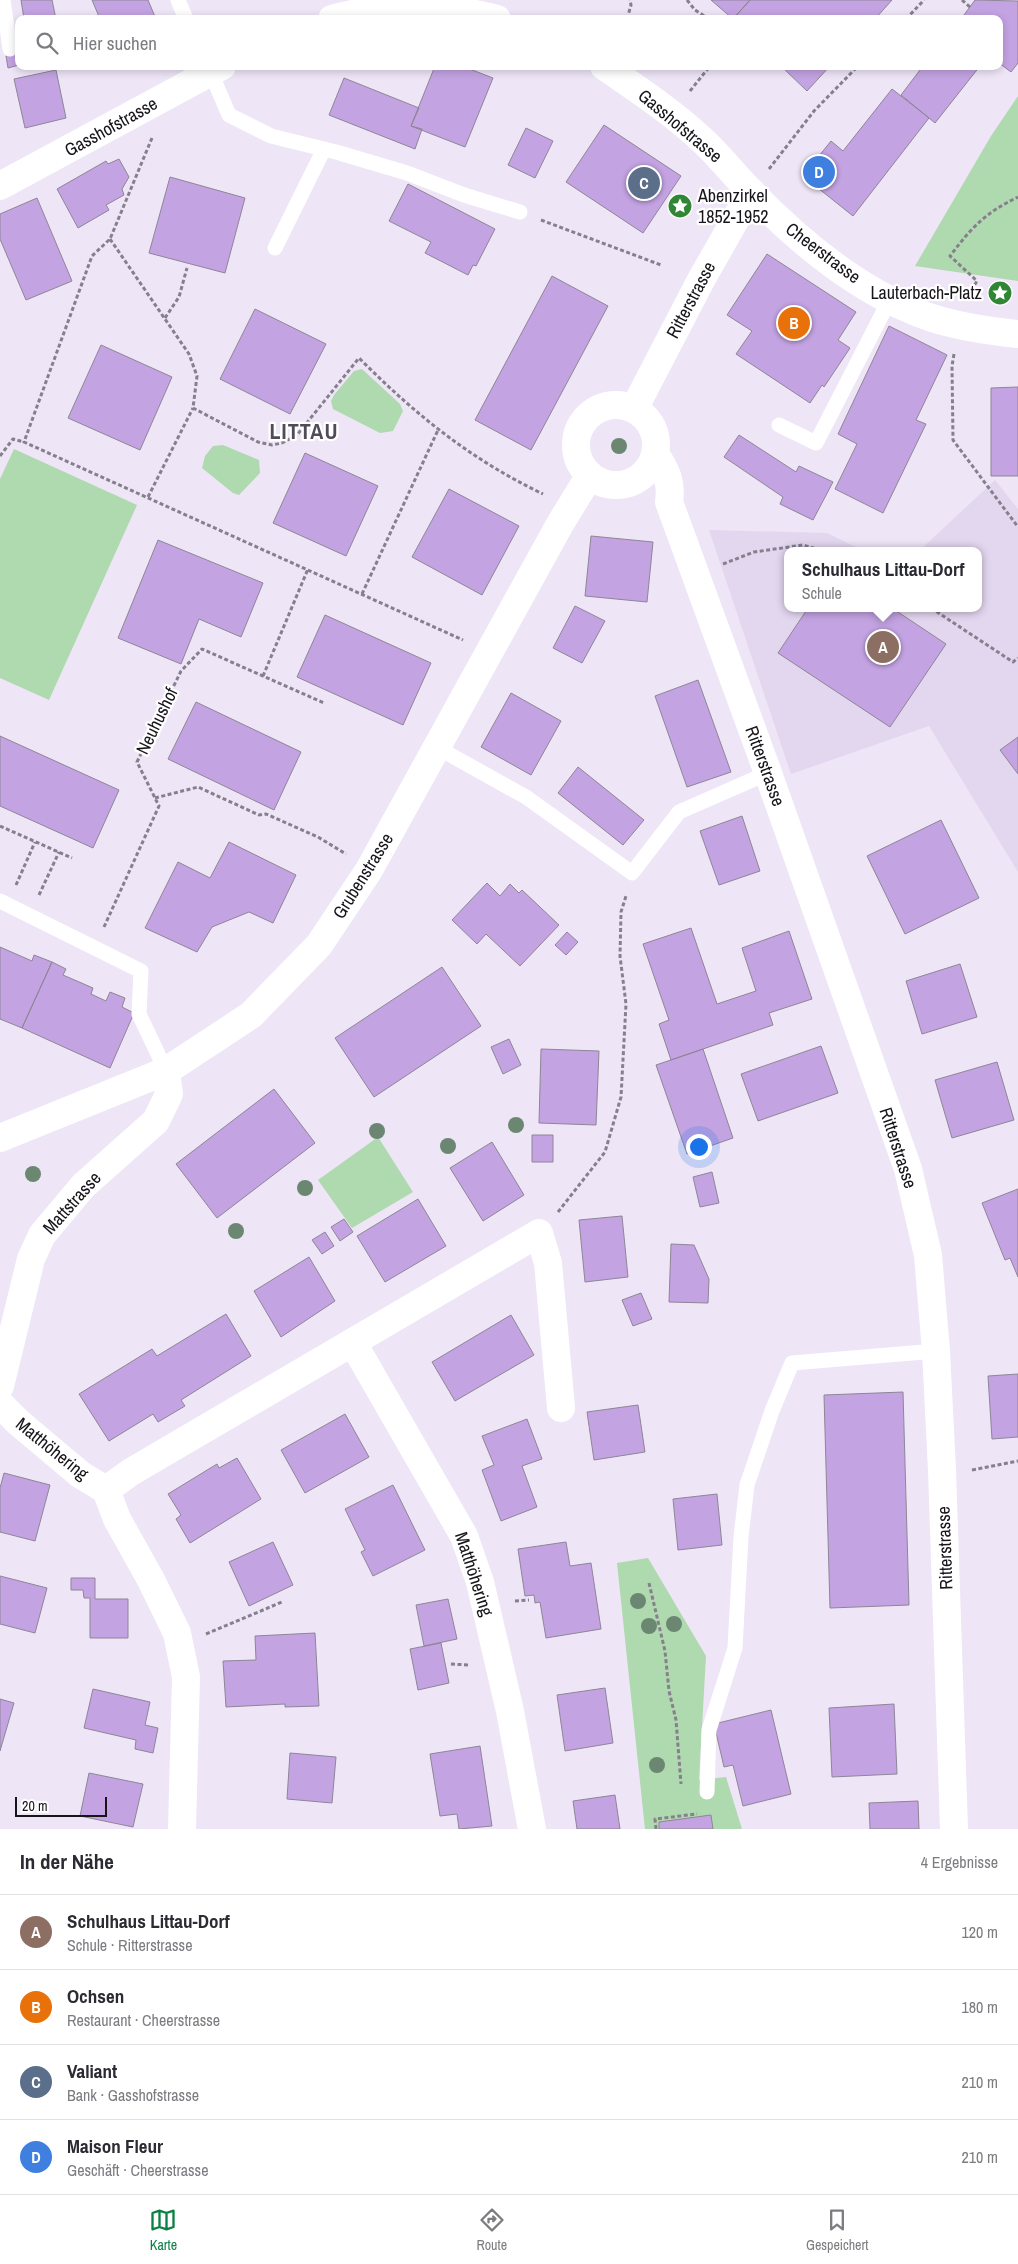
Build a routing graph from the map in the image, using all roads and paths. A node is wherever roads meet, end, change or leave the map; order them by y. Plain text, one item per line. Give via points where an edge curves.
1 (3, 0) edge
2 (178, 0) edge
3 (630, 0) edge
4 (687, 0) edge
5 (924, 0) edge
6 (962, 0) edge
7 (443, 5) edge
8 (970, 7) dead end
9 (341, 11) edge
10 (184, 15) edge
11 (482, 15) edge
12 (628, 15) edge
13 (703, 15) edge
14 (910, 15) edge
15 (10, 49) dead end
16 (210, 70) edge
17 (215, 70) edge
18 (610, 70) edge
19 (854, 70) edge
20 (153, 137) dead end
21 (324, 149) junction
22 (759, 182) junction
23 (0, 186) edge
24 (1018, 197) edge
25 (520, 212) joint
26 (110, 239) junction
27 (275, 248) dead end
28 (660, 265) dead end
29 (187, 268) dead end
30 (968, 296) dead end
31 (890, 299) junction
32 (165, 318) junction
33 (1018, 334) edge
34 (955, 351) dead end
35 (193, 408) junction
36 (634, 409) junction
37 (779, 424) dead end
38 (438, 430) junction
39 (24, 442) junction
40 (655, 454) junction
41 (0, 456) edge
42 (590, 475) junction
43 (629, 482) junction
44 (544, 495) dead end
45 (148, 497) junction
46 (669, 502) junction
47 (1018, 527) edge
48 (789, 547) edge
49 (810, 547) edge
50 (784, 548) edge
51 (308, 569) junction
52 (696, 574) junction
53 (362, 594) junction
54 (937, 612) edge
55 (490, 652) junction
56 (1018, 658) edge
57 (263, 676) junction
58 (324, 703) dead end
59 (438, 748) junction
60 (768, 773) junction
61 (155, 798) junction
62 (0, 826) edge
63 (35, 842) junction
64 (59, 852) junction
65 (348, 855) dead end
66 (72, 858) dead end
67 (632, 873) junction
68 (4, 903) edge
69 (30, 916) junction
70 (94, 948) junction
71 (166, 1071) junction
72 (0, 1138) edge
73 (539, 1233) junction
74 (353, 1343) junction
75 (936, 1351) junction
76 (0, 1386) edge
77 (0, 1404) edge
78 (561, 1408) dead end
79 (1018, 1460) edge
80 (942, 1470) junction
81 (106, 1490) junction
82 (649, 1583) dead end
83 (282, 1602) dead end
84 (179, 1644) junction
85 (681, 1784) dead end
86 (707, 1792) dead end
87 (697, 1814) dead end
88 (182, 1829) edge
89 (532, 1829) edge
90 (656, 1829) edge
91 (954, 1829) edge

1 - 15 lane
2 - 10 lane
3 - 12 path
4 - 13 path
5 - 14 path
6 - 8 path
7 - 9 street
7 - 11 street
16 - 23 street, Gasshofstrasse
17 - 21 lane via 229,115 271,136
18 - 22 street, Gasshofstrasse
19 - 22 path via 814,111
20 - 26 path
21 - 25 lane
21 - 27 lane
22 - 31 street, Cheerstrasse via 808,245
22 - 36 street, Ritterstrasse via 700,280
24 - 30 path via 996,208 972,227 950,256 977,281
25 - 28 path
26 - 32 path
26 - 39 path via 92,256
29 - 32 path via 179,297
31 - 33 street, Cheerstrasse via 934,318 975,329
31 - 37 lane via 816,443
32 - 35 path via 194,364 197,376
34 - 47 path via 952,366 953,440
35 - 38 path via 258,442 282,443 297,435 358,358
35 - 45 path
36 - 40 street via 650,423 656,443
36 - 42 street via 609,405 597,410 580,428 577,454
38 - 44 path via 497,471
38 - 53 path
39 - 41 path via 13,439
39 - 45 path
40 - 43 street via 646,472
40 - 46 street, Ritterstrasse via 671,487
42 - 43 street via 616,485
42 - 55 street, Grubenstrasse
43 - 46 street
45 - 51 path
46 - 52 street, Ritterstrasse
48 - 49 path
50 - 52 path via 754,552
51 - 53 path
51 - 57 path
52 - 60 street, Ritterstrasse
53 - 55 path
54 - 56 path via 1013,662
55 - 59 street, Grubenstrasse
57 - 58 path, Neuhushof
57 - 61 path, Neuhushof via 202,649 181,671 137,762
59 - 67 lane via 526,796
59 - 71 street, Grubenstrasse via 369,870 319,946 251,1015
60 - 67 lane via 678,812
60 - 75 street, Ritterstrasse via 908,1170 928,1255
61 - 65 path via 198,787 318,837
61 - 70 path via 160,806
62 - 63 path
63 - 64 path
63 - 68 path
64 - 66 path
64 - 69 path
67 - 73 path via 622,912 620,956 626,1004 621,1097 614,1125 605,1152 569,1201
68 - 69 lane
69 - 70 lane
70 - 71 lane via 141,971 139,1014
71 - 72 street, Grubenstrasse
71 - 76 street, Mattstrasse via 169,1094 156,1120 83,1186 42,1235 31,1259
73 - 74 street, Matthöhering
73 - 78 street via 548,1263
74 - 81 street, Matthöhering via 131,1472
74 - 89 street, Matthöhering via 464,1536 480,1582 510,1710
75 - 80 street, Ritterstrasse
75 - 86 lane via 792,1363 747,1485 735,1648 709,1730
77 - 81 street, Matthöhering via 81,1475
79 - 80 path via 960,1473
80 - 91 street, Ritterstrasse
81 - 84 street, Matthöhering via 117,1519 175,1628
82 - 85 path via 665,1651 669,1692 676,1720
83 - 84 path
84 - 88 street, Matthöhering via 186,1677
87 - 90 path via 655,1819

